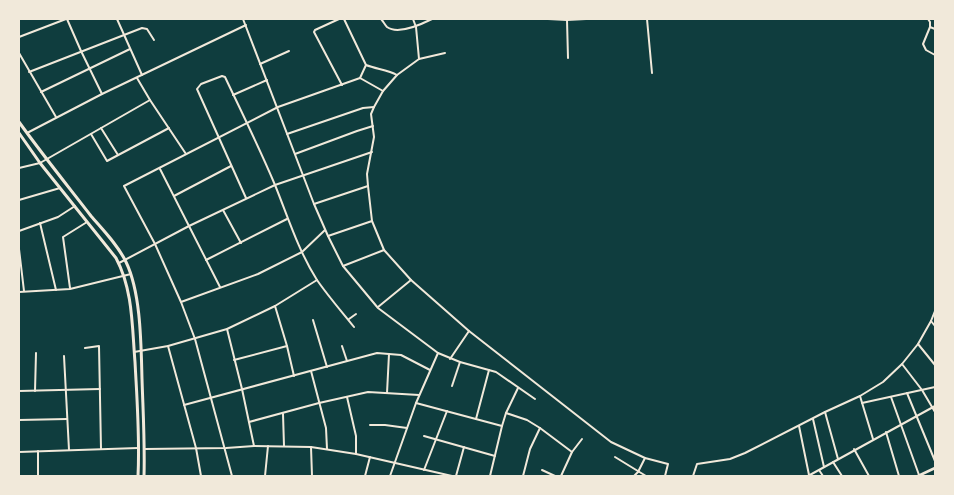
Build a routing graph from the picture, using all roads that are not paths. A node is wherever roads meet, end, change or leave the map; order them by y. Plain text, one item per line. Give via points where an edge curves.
1 (66, 19) edge
2 (117, 19) edge
3 (243, 19) edge
4 (339, 19) edge
5 (344, 19) edge
6 (381, 19) edge
7 (414, 19) edge
8 (432, 19) edge
9 (548, 19) edge
10 (586, 19) edge
11 (647, 19) edge
12 (928, 19) edge
13 (567, 20) junction
14 (246, 25) junction
15 (416, 27) junction
16 (930, 27) junction
17 (935, 29) edge
18 (124, 35) junction
19 (19, 37) edge
20 (154, 40) dead end
21 (130, 49) junction
22 (81, 51) junction
23 (289, 51) dead end
24 (19, 53) edge
25 (445, 53) dead end
26 (935, 55) edge
27 (568, 58) dead end
28 (419, 59) junction
29 (260, 64) junction
30 (366, 65) junction
31 (89, 69) junction
32 (29, 72) junction
33 (652, 73) dead end
34 (142, 75) junction
35 (397, 75) junction
36 (137, 78) junction
37 (360, 78) junction
38 (267, 80) junction
39 (342, 85) junction
40 (383, 91) junction
41 (41, 92) junction
42 (102, 94) junction
43 (233, 95) junction
44 (150, 100) junction
45 (278, 107) junction
46 (374, 107) junction
47 (56, 117) junction
48 (19, 122) edge
49 (247, 122) junction
50 (373, 126) junction
51 (101, 128) junction
52 (169, 128) junction
53 (19, 133) edge
54 (27, 133) junction
55 (91, 134) junction
56 (287, 134) junction
57 (218, 138) junction
58 (372, 152) junction
59 (186, 154) junction
60 (294, 154) junction
61 (118, 155) junction
62 (46, 160) junction
63 (40, 163) junction
64 (231, 166) junction
65 (19, 168) edge
66 (160, 169) junction
67 (303, 176) junction
68 (275, 185) junction
69 (368, 186) junction
70 (61, 188) junction
71 (174, 196) junction
72 (246, 198) junction
73 (19, 200) edge
74 (314, 204) junction
75 (75, 206) junction
76 (223, 210) junction
77 (287, 219) junction
78 (372, 220) junction
79 (88, 221) junction
80 (40, 223) junction
81 (189, 226) junction
82 (325, 230) junction
83 (19, 231) edge
84 (328, 236) junction
85 (241, 243) junction
86 (155, 244) junction
87 (19, 250) edge
88 (384, 250) junction
89 (302, 252) junction
90 (126, 260) junction
91 (206, 260) junction
92 (119, 263) junction
93 (343, 266) junction
94 (131, 274) junction
95 (124, 276) junction
96 (317, 280) junction
97 (411, 280) junction
98 (220, 287) junction
99 (70, 288) junction
100 (56, 290) junction
101 (24, 291) junction
102 (19, 292) edge
103 (181, 302) junction
104 (275, 306) junction
105 (378, 308) junction
106 (935, 311) edge
107 (356, 314) dead end
108 (313, 320) dead end
109 (348, 320) junction
110 (931, 320) junction
111 (935, 326) edge
112 (354, 328) dead end
113 (227, 329) junction
114 (469, 331) junction
115 (195, 339) junction
116 (918, 344) junction
117 (168, 346) junction
118 (287, 346) junction
119 (342, 346) dead end
120 (85, 348) dead end
121 (134, 352) junction
122 (141, 352) junction
123 (36, 353) dead end
124 (438, 353) junction
125 (389, 354) junction
126 (64, 356) dead end
127 (450, 359) junction
128 (234, 360) junction
129 (347, 361) junction
130 (460, 362) junction
131 (902, 364) junction
132 (935, 365) edge
133 (327, 367) junction
134 (430, 370) junction
135 (489, 370) junction
136 (311, 371) junction
137 (294, 376) junction
138 (452, 386) dead end
139 (935, 387) edge
140 (518, 388) junction
141 (100, 389) junction
142 (242, 389) junction
143 (66, 390) junction
144 (922, 390) junction
145 (19, 391) edge
146 (35, 391) junction
147 (386, 393) junction
148 (907, 393) junction
149 (419, 395) junction
150 (860, 396) junction
151 (347, 397) junction
152 (891, 397) junction
153 (212, 398) junction
154 (535, 399) dead end
155 (319, 403) junction
156 (416, 403) junction
157 (862, 403) junction
158 (184, 405) junction
159 (934, 406) edge
160 (447, 411) junction
161 (825, 412) junction
162 (935, 412) edge
163 (506, 413) junction
164 (283, 414) junction
165 (916, 416) junction
166 (476, 418) junction
167 (68, 419) junction
168 (813, 419) junction
169 (19, 420) edge
170 (249, 422) junction
171 (900, 424) junction
172 (370, 426) dead end
173 (502, 426) junction
174 (799, 426) junction
175 (407, 428) junction
176 (540, 428) junction
177 (886, 432) junction
178 (424, 436) dead end
179 (582, 439) dead end
180 (873, 439) junction
181 (435, 440) junction
182 (254, 446) junction
183 (268, 446) junction
184 (284, 447) junction
185 (311, 447) junction
186 (464, 447) junction
187 (139, 448) junction
188 (196, 448) junction
189 (226, 448) junction
190 (100, 449) junction
191 (145, 449) junction
192 (326, 449) junction
193 (854, 449) junction
194 (70, 450) junction
195 (38, 451) junction
196 (19, 452) edge
197 (572, 452) junction
198 (356, 454) junction
199 (494, 456) junction
200 (370, 457) junction
201 (615, 457) dead end
202 (644, 458) junction
203 (838, 459) junction
204 (935, 461) edge
205 (832, 462) junction
206 (395, 463) junction
207 (935, 467) edge
208 (824, 468) junction
209 (424, 470) junction
210 (542, 470) dead end
211 (819, 470) junction
212 (638, 472) junction
213 (438, 474) edge
214 (38, 476) edge
215 (138, 476) edge
216 (144, 476) edge
217 (201, 476) edge
218 (232, 476) edge
219 (265, 476) edge
220 (312, 476) edge
221 (365, 476) edge
222 (390, 476) edge
223 (452, 476) edge
224 (456, 476) edge
225 (490, 476) edge
226 (523, 476) edge
227 (555, 476) edge
228 (561, 476) edge
229 (634, 476) edge
230 (646, 476) edge
231 (665, 476) edge
232 (693, 476) edge
233 (808, 476) edge
234 (823, 476) edge
235 (842, 476) edge
236 (870, 476) edge
237 (899, 476) edge
238 (919, 476) edge

1 - 19 street
1 - 22 street
2 - 18 street
3 - 14 street
4 - 39 street via 314,32
5 - 30 street
6 - 15 street via 387,27 395,29
7 - 15 street
8 - 15 street
9 - 13 street
10 - 13 street
11 - 33 street
12 - 16 street
13 - 27 street
14 - 29 street
14 - 34 street
15 - 28 street
16 - 17 street
16 - 26 street via 923,44 926,50
18 - 20 street via 145,28
18 - 21 street
18 - 22 street
21 - 31 street
21 - 34 street
22 - 31 street
22 - 32 street
23 - 29 street
24 - 32 street
25 - 28 street
28 - 35 street
29 - 38 street
30 - 35 street
30 - 37 street
31 - 41 street
31 - 42 street
32 - 41 street
34 - 36 street
35 - 40 street
36 - 42 street
36 - 44 street
37 - 39 street
37 - 40 street
38 - 43 street
38 - 45 street
39 - 45 street
40 - 46 street
41 - 47 street
42 - 47 street
43 - 49 street
43 - 57 street via 224,76 200,84 197,89
44 - 51 street
44 - 52 street
45 - 49 street
45 - 56 street
46 - 50 street via 371,114
46 - 56 street via 363,108
47 - 54 street
48 - 54 main road
49 - 57 street
49 - 68 street
50 - 58 street
50 - 60 street
51 - 55 street
51 - 61 street
52 - 59 street
52 - 61 street
53 - 63 main road
54 - 62 main road
55 - 61 street via 107,161
55 - 62 street
56 - 60 street
57 - 59 street
57 - 64 street
58 - 67 street
58 - 69 street via 367,174
59 - 66 street
60 - 67 street
62 - 63 street
62 - 90 main road
63 - 65 street
63 - 70 main road
64 - 71 street
64 - 72 street
66 - 71 street
66 - 86 street via 124,186
67 - 68 street
67 - 74 street
68 - 72 street
68 - 77 street
69 - 74 street
69 - 78 street
70 - 73 street
70 - 75 main road
71 - 81 street
72 - 76 street
74 - 82 street
75 - 79 main road
75 - 80 street via 58,217
76 - 81 street
76 - 85 street
77 - 85 street
77 - 89 street
78 - 84 street
78 - 88 street
79 - 92 main road
79 - 99 street via 63,237
80 - 83 street
80 - 100 street
81 - 86 street
81 - 91 street
82 - 84 street
82 - 89 street
84 - 93 street
85 - 91 street
86 - 90 street
86 - 103 street
87 - 101 street
88 - 93 street
88 - 97 street
89 - 96 street
89 - 98 street via 258,274
90 - 92 street
90 - 94 main road
91 - 98 street
92 - 95 main road
93 - 105 street
94 - 95 street
94 - 122 main road via 137,297
95 - 99 street
95 - 121 main road via 130,302
96 - 104 street
96 - 109 street
97 - 105 street
97 - 114 street
98 - 103 street
99 - 100 street
100 - 101 street
101 - 102 street
103 - 115 street
104 - 113 street
104 - 118 street
105 - 124 street
106 - 110 street
107 - 109 street
108 - 133 street
109 - 112 street
110 - 111 street
110 - 116 street
113 - 115 street
113 - 128 street
114 - 127 street
114 - 202 street via 611,442
115 - 117 street
115 - 153 street
116 - 131 street
116 - 132 street
117 - 122 street
117 - 158 street
118 - 128 street
118 - 137 street
119 - 129 street
120 - 141 street via 99,346
121 - 122 street
121 - 187 main road
122 - 191 main road
123 - 146 street
124 - 127 street
124 - 134 street
125 - 129 street via 377,353
125 - 134 street via 401,355
125 - 147 street
126 - 143 street
127 - 130 street
128 - 142 street
129 - 133 street
130 - 135 street
130 - 138 street
131 - 144 street
131 - 150 street via 883,382
133 - 136 street
134 - 149 street
135 - 140 street
135 - 166 street
136 - 137 street
136 - 155 street
137 - 142 street
139 - 144 street
140 - 154 street
140 - 163 street
141 - 143 street
141 - 190 street
142 - 153 street
142 - 170 street
143 - 146 street
143 - 167 street
144 - 148 street
144 - 159 street
145 - 146 street
147 - 149 street
147 - 151 street via 368,392
148 - 152 street
148 - 165 street
149 - 156 street
150 - 157 street
150 - 161 street
151 - 155 street
151 - 198 street via 356,436
152 - 157 street
152 - 171 street
153 - 158 street
153 - 189 street
155 - 164 street
155 - 192 street via 326,428
156 - 160 street
156 - 175 street
157 - 180 street
158 - 188 street
159 - 162 street
159 - 165 street
160 - 166 street
160 - 181 street
161 - 168 street
161 - 203 street
163 - 173 street
163 - 176 street via 527,420
164 - 170 street
164 - 184 street
165 - 171 street
165 - 204 street
166 - 173 street
167 - 169 street
167 - 194 street
168 - 174 street
168 - 208 street
170 - 182 street
171 - 177 street
171 - 238 street
172 - 175 street
173 - 199 street
174 - 232 street via 730,459 697,464
174 - 233 street
175 - 206 street
176 - 197 street
176 - 226 street via 530,449
177 - 180 street
177 - 237 street
178 - 181 street
179 - 197 street
180 - 193 street
181 - 186 street
181 - 209 street
182 - 183 street
182 - 189 street
183 - 184 street
183 - 219 street
184 - 185 street
185 - 192 street
185 - 220 street
186 - 199 street
186 - 224 street
187 - 190 street
187 - 215 main road
188 - 189 street
188 - 191 street
188 - 217 street
189 - 218 street
190 - 194 street
191 - 216 main road
192 - 198 street
193 - 203 street
193 - 236 street
194 - 195 street
195 - 196 street
195 - 214 street
197 - 228 street
198 - 200 street
199 - 225 street
200 - 206 street
200 - 221 street
201 - 212 street
202 - 212 street
202 - 231 street via 668,464
203 - 205 street
205 - 208 street
205 - 235 street
206 - 209 street
206 - 222 street
207 - 238 street
208 - 211 street
209 - 213 street
210 - 227 street
211 - 233 street
211 - 234 street
212 - 229 street
212 - 230 street
213 - 223 street

